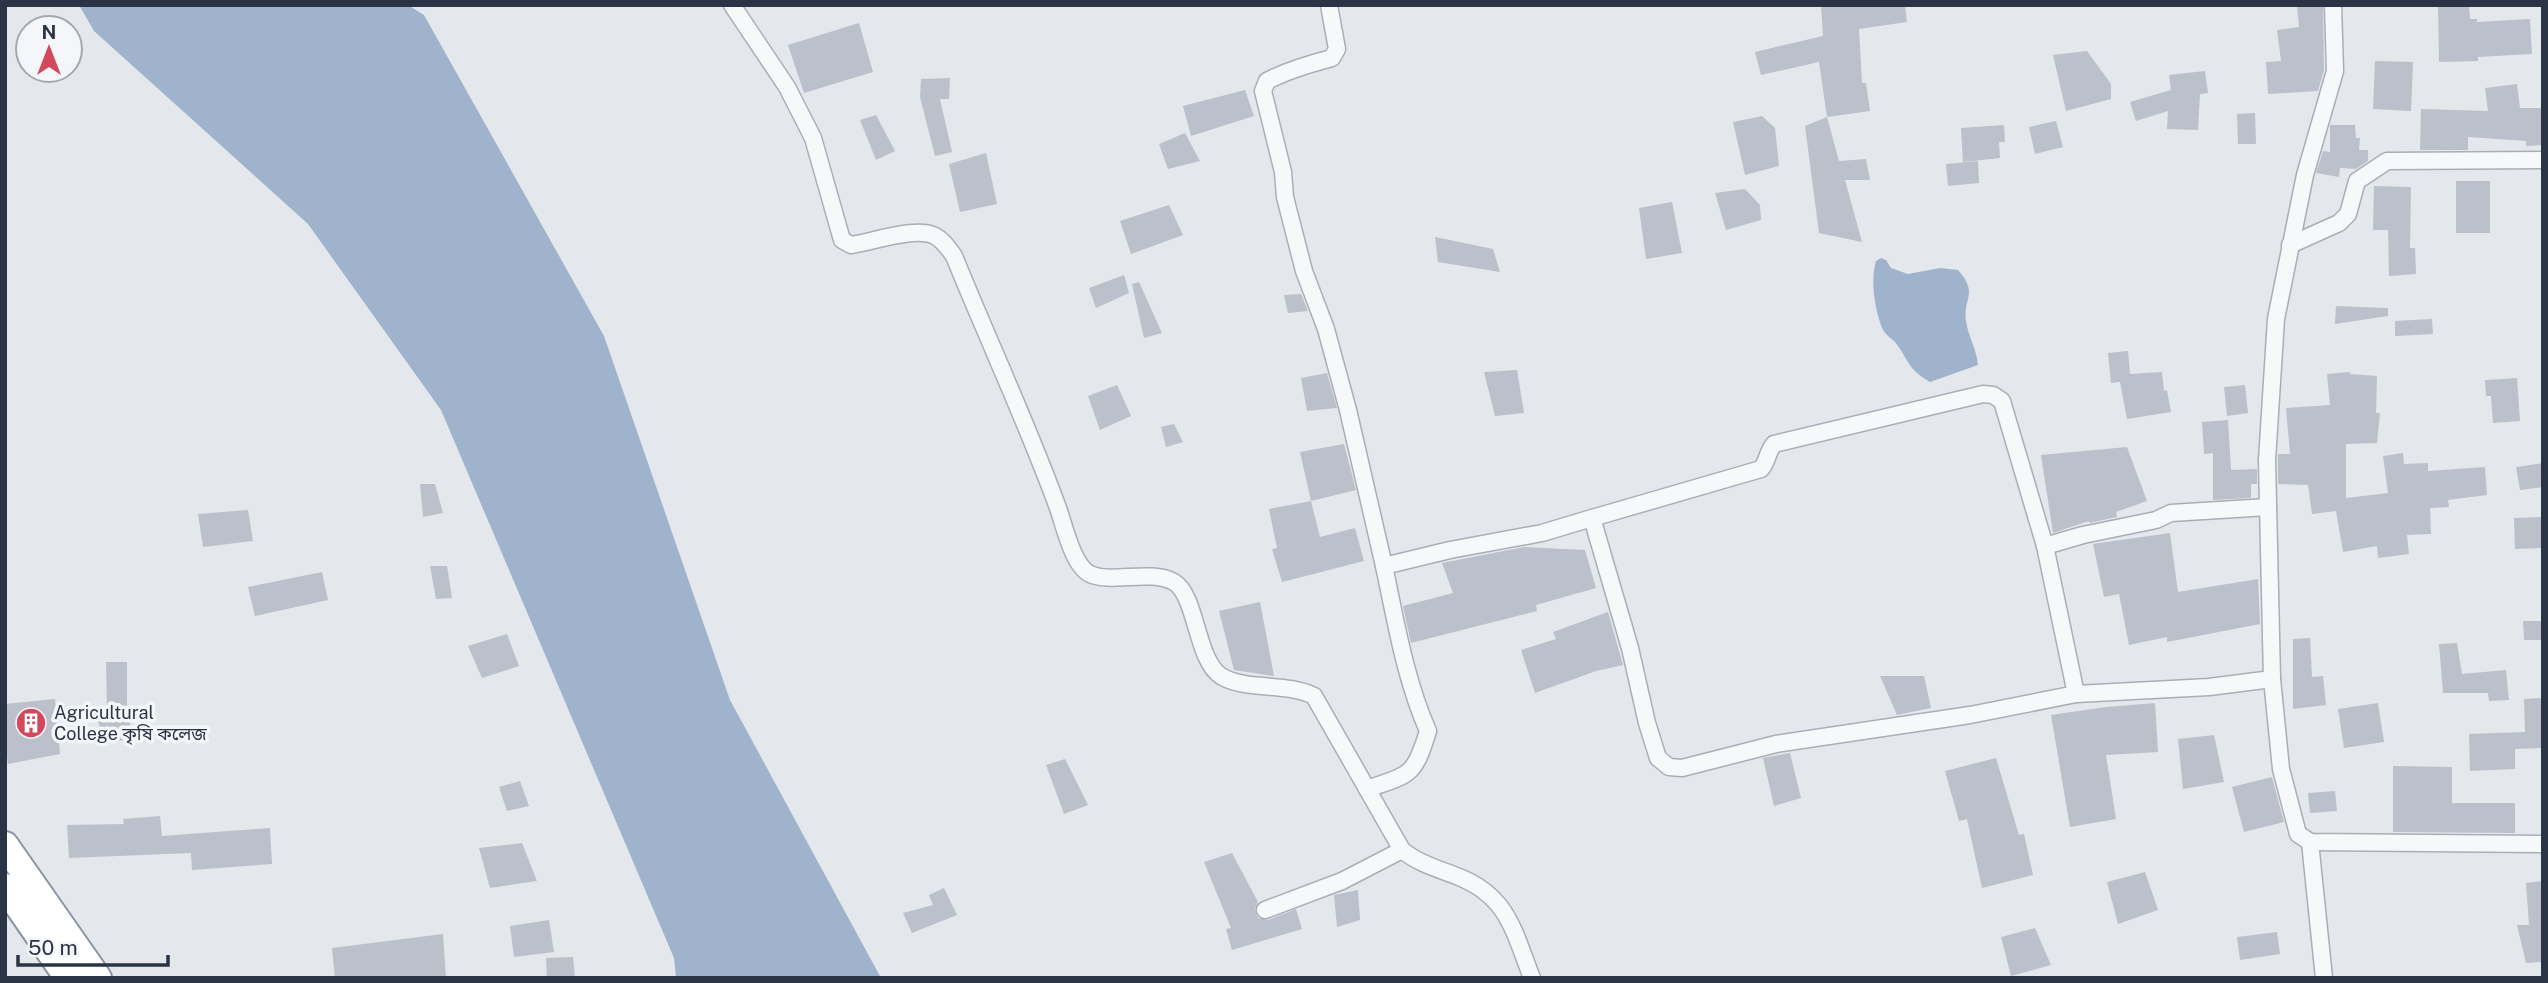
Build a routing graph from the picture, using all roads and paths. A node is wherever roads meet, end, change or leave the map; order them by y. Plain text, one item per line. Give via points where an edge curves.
1 (732, 5) edge
2 (1329, 5) edge
3 (2333, 5) edge
4 (2543, 160) edge
5 (2290, 245) junction
6 (2268, 507) junction
7 (1592, 518) junction
8 (2045, 546) junction
9 (1384, 566) junction
10 (2272, 679) junction
11 (2076, 694) junction
12 (1367, 789) junction
13 (2310, 842) junction
14 (2543, 844) edge
15 (5, 845) edge
16 (1402, 850) junction
17 (5, 887) edge
18 (1265, 910) dead end
19 (68, 978) edge
20 (98, 978) edge
21 (1532, 978) edge
22 (2324, 978) edge

1 - 12 street via 788,87 813,138 842,240 851,245 919,232 932,234 954,256 1078,563 1089,574 1175,583 1211,666 1236,681 1302,690 1314,696
2 - 9 street via 1337,49 1332,58 1274,77 1263,91 1285,197 1348,411
3 - 5 street via 2335,71
4 - 5 street via 2387,161 2357,181 2348,214 2339,223
5 - 6 street via 2276,319
6 - 8 street via 2171,513
6 - 10 street
7 - 8 street via 1761,469 1774,444 1983,394 2002,401
7 - 9 street
7 - 11 street via 1647,723 1658,758 1669,767 1682,768 1776,744
8 - 11 street
9 - 12 street via 1408,674 1428,731 1420,759 1405,776
10 - 11 street
10 - 13 street via 2281,769 2298,834
12 - 16 street
13 - 14 street
13 - 22 street
15 - 20 highway
16 - 18 street via 1342,881
16 - 21 street via 1492,895 1515,933
17 - 19 highway

